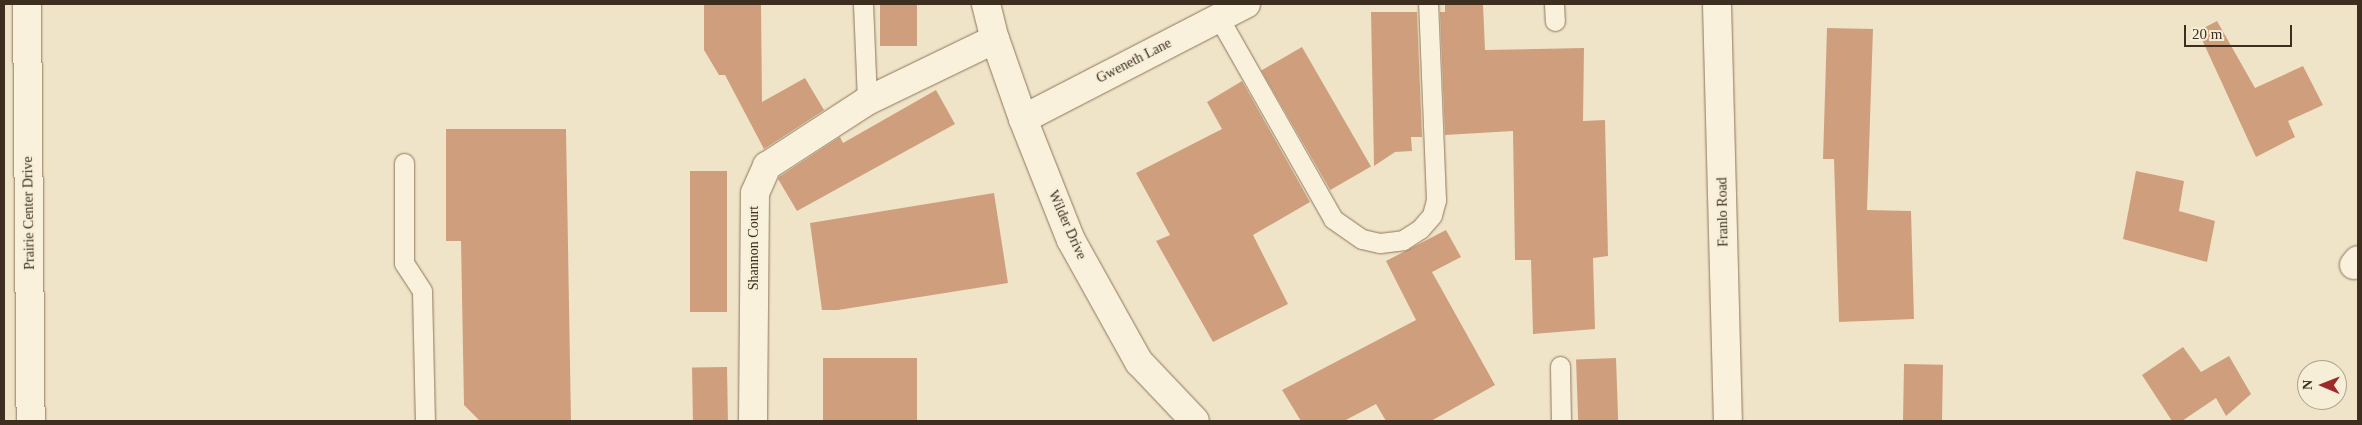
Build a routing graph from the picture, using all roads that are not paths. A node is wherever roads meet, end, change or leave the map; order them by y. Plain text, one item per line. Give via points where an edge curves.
1 (27, 4) edge
2 (34, 4) edge
3 (864, 4) edge
4 (986, 4) edge
5 (1246, 4) edge
6 (1428, 4) edge
7 (1717, 4) edge
8 (1219, 18) junction
9 (994, 40) junction
10 (867, 101) junction
11 (1023, 119) junction
12 (404, 162) dead end
13 (1560, 366) dead end
14 (32, 421) edge
15 (425, 421) edge
16 (753, 421) edge
17 (1195, 421) edge
18 (1561, 421) edge
19 (1728, 421) edge

1 - 2 lane
1 - 14 street, Prairie Center Drive
3 - 10 lane
4 - 9 street, Wilder Drive
5 - 8 street, Gweneth Lane
6 - 8 lane via 1436,200 1432,215 1420,229 1403,240 1380,243 1362,239 1333,219
7 - 19 street, Franlo Road
8 - 11 street, Gweneth Lane
9 - 10 street, Shannon Court
9 - 11 street, Wilder Drive
10 - 16 street, Shannon Court via 767,166 754,194
11 - 17 street, Wilder Drive via 1071,240 1138,362
12 - 15 lane via 404,262 422,291
13 - 18 lane

